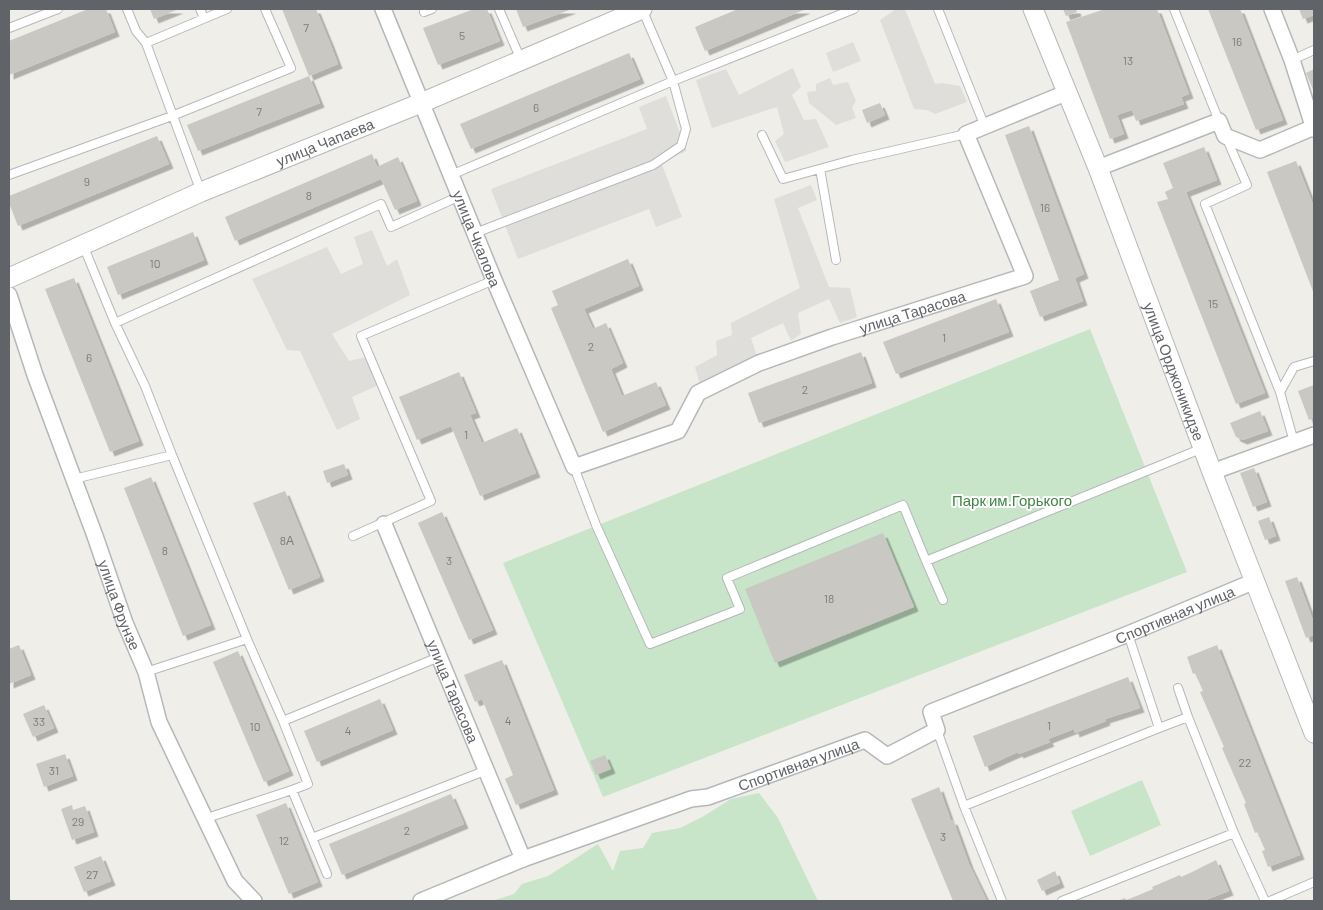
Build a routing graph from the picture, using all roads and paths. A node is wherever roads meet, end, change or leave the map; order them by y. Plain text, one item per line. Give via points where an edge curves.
1 (58, 9) edge
2 (127, 9) edge
3 (200, 9) edge
4 (227, 9) edge
5 (265, 9) edge
6 (382, 9) edge
7 (432, 9) edge
8 (499, 9) edge
9 (642, 9) edge
10 (854, 9) edge
11 (938, 9) edge
12 (1174, 9) edge
13 (1272, 9) edge
14 (1036, 10) edge
15 (424, 12) dead end
16 (204, 18) junction
17 (9, 28) edge
18 (146, 43) junction
19 (1314, 50) edge
20 (521, 60) junction
21 (1292, 60) junction
22 (673, 81) junction
23 (1068, 92) junction
24 (421, 103) junction
25 (172, 116) junction
26 (1219, 121) junction
27 (985, 127) junction
28 (1314, 128) edge
29 (966, 134) junction
30 (762, 135) dead end
31 (1225, 136) junction
32 (1098, 168) junction
33 (820, 169) junction
34 (9, 175) edge
35 (451, 176) junction
36 (201, 192) junction
37 (460, 196) junction
38 (475, 233) junction
39 (83, 245) junction
40 (836, 260) dead end
41 (9, 278) edge
42 (494, 280) junction
43 (9, 295) edge
44 (115, 323) junction
45 (1314, 361) edge
46 (1280, 392) junction
47 (1314, 436) edge
48 (1294, 442) junction
49 (1203, 448) junction
50 (172, 455) junction
51 (574, 467) junction
52 (1212, 472) junction
53 (74, 479) junction
54 (384, 524) junction
55 (353, 536) dead end
56 (926, 562) junction
57 (1255, 581) junction
58 (943, 600) dead end
59 (1128, 634) junction
60 (247, 639) junction
61 (440, 657) junction
62 (146, 672) junction
63 (1178, 688) dead end
64 (1188, 717) junction
65 (283, 721) junction
66 (1159, 728) junction
67 (938, 730) junction
68 (1314, 733) edge
69 (487, 770) junction
70 (292, 790) junction
71 (964, 806) junction
72 (207, 818) junction
73 (1234, 833) junction
74 (312, 838) junction
75 (524, 859) junction
76 (327, 874) dead end
77 (1314, 882) edge
78 (254, 901) edge
79 (421, 901) edge
80 (1002, 901) edge
81 (1062, 901) edge
82 (1265, 901) edge
83 (1270, 901) edge

1 - 17 lane
2 - 18 lane
3 - 16 lane
4 - 16 lane
5 - 25 lane via 291,68
6 - 24 street, улица Чкалова
7 - 15 lane
8 - 20 lane
9 - 20 street, улица Чапаева
9 - 22 lane
10 - 22 lane
11 - 27 lane
12 - 26 lane
13 - 21 street
14 - 23 street, улица Орджоникидзе
16 - 18 lane
18 - 25 lane
19 - 21 lane
20 - 24 street, улица Чапаева
21 - 28 street
22 - 35 lane
22 - 38 lane via 686,129 681,146 652,165
23 - 27 street
23 - 32 street, улица Орджоникидзе
24 - 35 street, улица Чкалова
24 - 36 street, улица Чапаева
25 - 34 lane
25 - 36 lane
26 - 31 street
26 - 32 street
27 - 29 street
28 - 31 street via 1260,150
29 - 33 lane
29 - 51 street, улица Тарасова via 1025,276 759,362 698,393 678,431
30 - 33 lane via 783,180
31 - 46 lane via 1247,185 1205,204
32 - 49 street, улица Орджоникидзе
33 - 40 lane
35 - 37 street, улица Чкалова
36 - 39 street, улица Чапаева
37 - 38 street, улица Чкалова
37 - 44 lane via 391,227 381,204
38 - 42 street, улица Чкалова
39 - 41 street, улица Чапаева
39 - 44 lane
42 - 51 street, улица Чкалова
42 - 54 lane via 361,336 431,501
43 - 53 street, улица Фрунзе
44 - 50 lane via 145,386
45 - 46 lane via 1294,367
46 - 48 lane
47 - 48 street
48 - 52 street
49 - 52 street, улица Орджоникидзе
49 - 56 lane
50 - 53 lane
50 - 60 lane
51 - 56 lane via 596,525 650,644 740,609 726,578 903,505
52 - 57 street, улица Орджоникидзе
53 - 62 street, улица Фрунзе via 125,623
54 - 55 lane
54 - 61 street, улица Тарасова
56 - 58 lane
57 - 59 street, Спортивная улица
57 - 68 street, улица Орджоникидзе
59 - 66 lane
59 - 67 street, Спортивная улица via 931,712
60 - 62 lane
60 - 65 lane
61 - 65 lane
61 - 69 street, улица Тарасова
62 - 72 street, улица Фрунзе via 159,722
63 - 64 lane
64 - 66 lane
64 - 73 lane
65 - 70 lane via 308,784
66 - 71 lane
67 - 71 lane
67 - 75 street, Спортивная улица via 887,756 865,740
69 - 74 lane
69 - 75 street, улица Тарасова
70 - 72 lane
70 - 74 lane
71 - 80 lane
72 - 78 street, улица Фрунзе via 235,880
73 - 81 lane
73 - 82 lane
74 - 76 lane
75 - 79 street, Спортивная улица
77 - 83 lane

